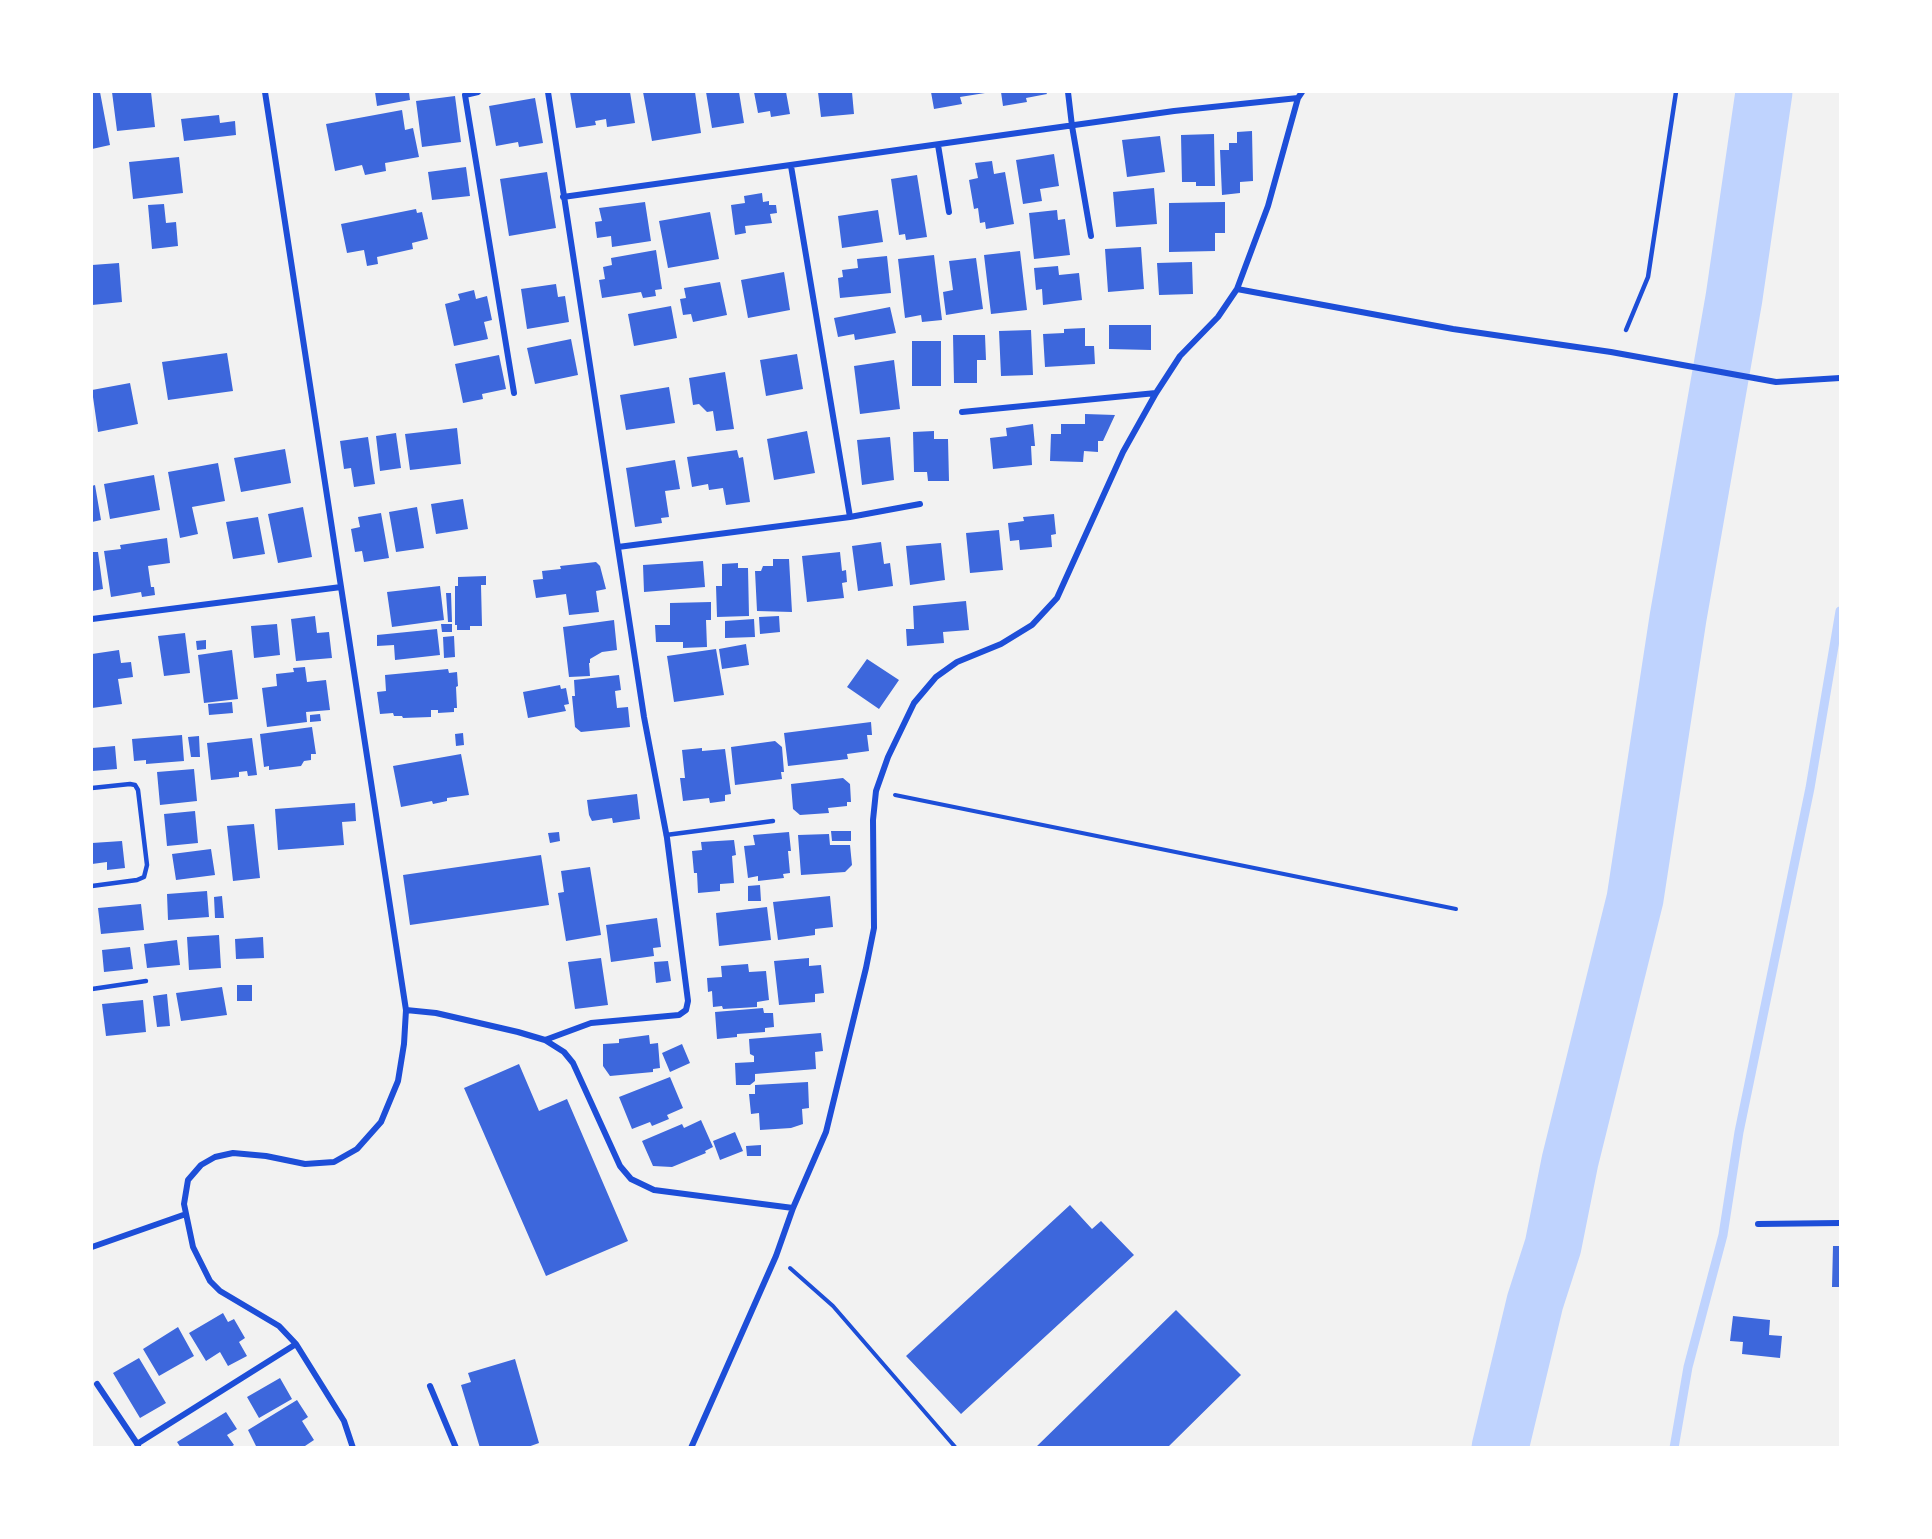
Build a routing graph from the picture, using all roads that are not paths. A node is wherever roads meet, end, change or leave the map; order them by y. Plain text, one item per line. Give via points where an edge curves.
1 (265, 92) edge
2 (478, 92) edge
3 (548, 92) edge
4 (1068, 92) edge
5 (1676, 92) edge
6 (1300, 94) edge
7 (1072, 126) junction
8 (938, 145) junction
9 (790, 166) junction
10 (563, 197) junction
11 (949, 212) dead end
12 (1090, 236) dead end
13 (1237, 290) junction
14 (1626, 330) dead end
15 (1840, 378) edge
16 (514, 393) dead end
17 (1156, 393) junction
18 (962, 412) dead end
19 (920, 504) dead end
20 (850, 517) junction
21 (618, 547) junction
22 (341, 587) junction
23 (92, 619) edge
24 (92, 788) edge
25 (772, 821) dead end
26 (666, 835) junction
27 (92, 886) edge
28 (146, 981) dead end
29 (92, 989) edge
30 (406, 1010) junction
31 (545, 1040) junction
32 (793, 1208) junction
33 (186, 1214) junction
34 (1840, 1223) edge
35 (1758, 1224) dead end
36 (92, 1247) edge
37 (296, 1344) junction
38 (97, 1384) dead end
39 (430, 1386) dead end
40 (139, 1446) edge
41 (353, 1448) edge
42 (456, 1448) edge
43 (691, 1448) edge

1 - 22 street
2 - 16 street via 465,96
3 - 10 street
4 - 7 street
5 - 14 lane via 1648,277
6 - 7 street
6 - 13 street via 1268,206
7 - 8 street
7 - 12 street
8 - 9 street
8 - 11 street
9 - 10 street
9 - 20 street
10 - 21 street
13 - 15 street via 1776,382
13 - 17 street via 1180,356
17 - 18 street
17 - 32 street via 1123,452 1057,598 1032,625 957,662 936,677 914,703 888,757 876,791 874,928 866,968 826,1132
19 - 20 street
20 - 21 street
21 - 26 street
22 - 23 street
22 - 30 street
24 - 27 lane via 135,785 147,865 144,877 137,880
25 - 26 lane
26 - 31 street via 688,1000 686,1010 679,1015 591,1023
28 - 29 lane
30 - 31 street via 436,1013
30 - 33 street via 398,1081 381,1122 357,1149 334,1162 305,1164 233,1153 215,1157 188,1180
31 - 32 street via 573,1063 620,1166 631,1179 654,1190
32 - 43 street via 776,1256
33 - 36 street
33 - 37 street via 193,1247 210,1281 220,1292 279,1326
34 - 35 street
37 - 40 street
37 - 41 street via 344,1421
38 - 40 street
39 - 42 street

